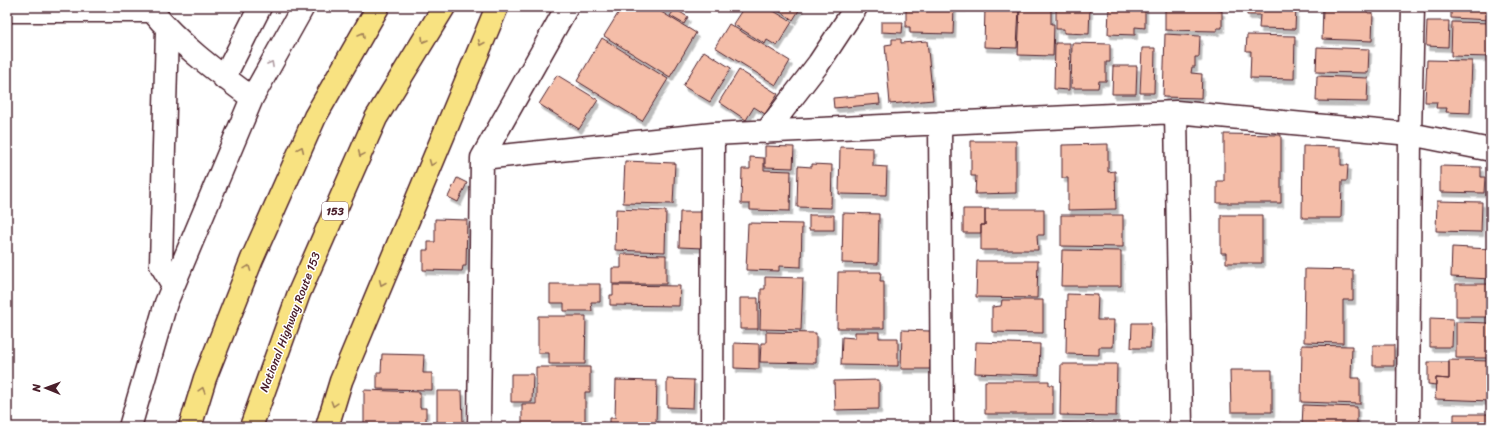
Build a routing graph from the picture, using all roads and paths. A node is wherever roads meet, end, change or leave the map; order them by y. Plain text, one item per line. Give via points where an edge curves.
1 (260, 7) edge
2 (303, 7) edge
3 (378, 7) edge
4 (444, 7) edge
5 (497, 7) edge
6 (567, 7) edge
7 (856, 7) edge
8 (1413, 7) edge
9 (7, 11) edge
10 (167, 29) junction
11 (224, 78) junction
12 (252, 98) junction
13 (1176, 112) junction
14 (940, 123) junction
15 (766, 132) junction
16 (713, 134) junction
17 (1410, 134) junction
18 (1491, 150) edge
19 (482, 158) junction
20 (174, 285) junction
21 (130, 427) edge
22 (190, 427) edge
23 (251, 427) edge
24 (327, 427) edge
25 (478, 427) edge
26 (712, 427) edge
27 (942, 427) edge
28 (1181, 427) edge
29 (1408, 427) edge

1 - 11 street
12 -> 2 street
22 -> 3 highway via 205,378 252,259 315,117
4 -> 23 highway, National Highway Route 153 / 153 via 376,118 298,293
5 -> 24 highway via 341,381
6 - 19 street
7 - 15 street via 819,64
8 - 17 street
9 - 10 street via 152,11
10 - 11 street
10 - 20 street via 161,265
11 - 12 street
12 - 20 street
13 - 14 street
13 - 17 street
13 - 28 street
14 - 15 street
14 - 27 street
15 - 16 street
16 - 19 street
16 - 26 street
17 - 18 street
17 - 29 street
19 - 25 street
20 - 21 street via 166,303

